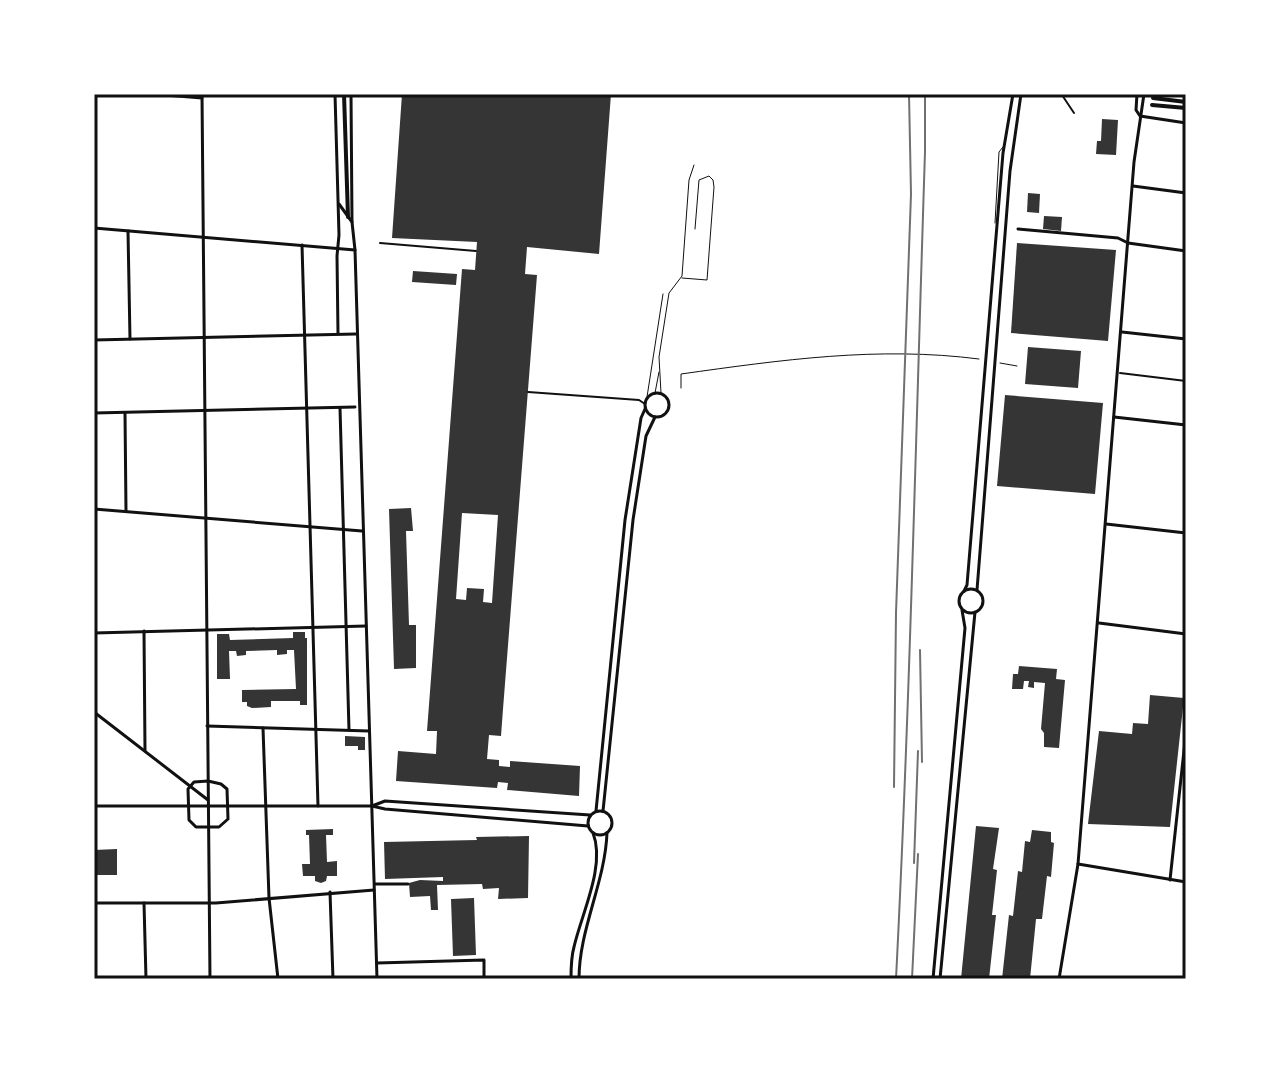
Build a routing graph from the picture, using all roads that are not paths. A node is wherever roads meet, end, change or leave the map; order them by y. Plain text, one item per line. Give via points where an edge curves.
1 (153, 94) edge
2 (335, 94) edge
3 (344, 94) edge
4 (351, 94) edge
5 (1013, 94) edge
6 (1021, 94) edge
7 (1052, 94) edge
8 (1137, 94) edge
9 (1144, 94) edge
10 (202, 96) edge
11 (1186, 102) edge
12 (1186, 108) edge
13 (1074, 113) dead end
14 (1142, 117) junction
15 (1186, 123) edge
16 (694, 165) dead end
17 (1133, 186) junction
18 (1186, 193) edge
19 (339, 204) junction
20 (350, 220) junction
21 (94, 228) edge
22 (695, 229) dead end
23 (1018, 229) dead end
24 (128, 230) junction
25 (203, 236) junction
26 (380, 243) dead end
27 (1128, 243) junction
28 (302, 245) junction
29 (338, 248) junction
30 (355, 250) junction
31 (476, 251) dead end
32 (1186, 251) edge
33 (680, 278) junction
34 (663, 294) dead end
35 (1121, 332) junction
36 (356, 334) junction
37 (305, 335) junction
38 (338, 335) junction
39 (204, 338) junction
40 (130, 339) junction
41 (1186, 339) edge
42 (94, 340) edge
43 (659, 369) junction
44 (1117, 373) junction
45 (1186, 381) edge
46 (528, 392) dead end
47 (658, 393) junction
48 (647, 397) junction
49 (645, 406) junction
50 (355, 407) dead end
51 (307, 408) junction
52 (340, 408) junction
53 (205, 411) junction
54 (94, 413) edge
55 (125, 413) junction
56 (655, 417) junction
57 (1114, 417) junction
58 (1186, 425) edge
59 (94, 509) edge
60 (126, 511) junction
61 (205, 518) junction
62 (1105, 524) junction
63 (310, 527) junction
64 (344, 530) junction
65 (362, 531) junction
66 (1186, 533) edge
67 (977, 590) junction
68 (964, 591) junction
69 (962, 610) junction
70 (975, 612) junction
71 (1097, 622) junction
72 (346, 626) junction
73 (367, 626) junction
74 (313, 628) junction
75 (206, 630) junction
76 (144, 631) junction
77 (94, 633) edge
78 (1186, 634) edge
79 (94, 712) edge
80 (207, 726) junction
81 (263, 728) junction
82 (316, 729) junction
83 (349, 730) junction
84 (369, 731) junction
85 (1186, 732) edge
86 (145, 751) junction
87 (1184, 776) edge
88 (208, 781) junction
89 (191, 785) junction
90 (208, 800) junction
91 (94, 806) edge
92 (188, 806) junction
93 (209, 806) junction
94 (229, 806) junction
95 (267, 806) junction
96 (318, 806) junction
97 (372, 806) junction
98 (596, 811) junction
99 (603, 811) junction
100 (590, 815) junction
101 (588, 826) junction
102 (209, 827) junction
103 (593, 833) junction
104 (607, 833) junction
105 (1078, 864) junction
106 (1170, 880) junction
107 (1186, 882) edge
108 (375, 884) junction
109 (408, 884) dead end
110 (375, 890) junction
111 (330, 892) junction
112 (269, 898) junction
113 (94, 903) edge
114 (144, 903) junction
115 (209, 903) junction
116 (377, 963) junction
117 (146, 979) edge
118 (210, 979) edge
119 (278, 979) edge
120 (333, 979) edge
121 (377, 979) edge
122 (484, 979) edge
123 (571, 979) edge
124 (579, 979) edge
125 (933, 979) edge
126 (940, 979) edge
127 (1059, 979) edge

1 - 10 street
2 - 19 street
3 - 20 main road
4 - 20 street
5 - 68 street
6 - 67 street via 1010,171
7 - 13 street via 1062,95
8 - 14 street via 1136,110
9 - 14 street
10 - 25 street
11 - 12 main road via 1153,101
14 - 15 street
14 - 17 street
16 - 33 lane
17 - 18 street
17 - 27 street
19 - 20 street
19 - 29 street
20 - 30 street
21 - 24 street
22 - 33 lane via 699,180 707,176 714,184 707,280
23 - 27 street
24 - 25 street
24 - 40 street
25 - 28 street
25 - 39 street
26 - 31 street
27 - 32 street
27 - 35 street
28 - 29 street
28 - 37 street
29 - 30 street
29 - 38 street
30 - 36 street
33 - 43 lane via 668,296
34 - 48 lane
35 - 41 street
35 - 44 street
36 - 38 street
36 - 65 street
37 - 38 street
37 - 39 street
37 - 51 street
39 - 40 street
39 - 53 street
40 - 42 street
43 - 47 lane
43 - 47 lane
44 - 45 street
44 - 57 street
46 - 49 street via 639,400
47 - 48 street
47 - 56 street via 667,398 669,408
48 - 49 street
49 - 56 street
49 - 98 street via 625,520
50 - 52 street
51 - 52 street
51 - 53 street
51 - 63 street
52 - 64 street
53 - 55 street
53 - 61 street
54 - 55 street
55 - 60 street
56 - 99 street via 646,436 633,520
57 - 58 street
57 - 62 street
59 - 60 street
60 - 61 street
61 - 63 street
61 - 75 street
62 - 66 street
62 - 71 street
63 - 64 street
63 - 74 street
64 - 65 street
64 - 72 street
65 - 73 street
67 - 68 street
67 - 70 street via 983,602
68 - 69 street via 959,600
69 - 70 street
69 - 125 street via 965,628
70 - 126 street
71 - 78 street
71 - 105 street
72 - 73 street
72 - 74 street
72 - 83 street
73 - 84 street
74 - 75 street
74 - 82 street
75 - 76 street
75 - 80 street
76 - 77 street
76 - 86 street
79 - 86 street
80 - 81 street
80 - 88 street
81 - 82 street
81 - 95 street
82 - 83 street
82 - 96 street
83 - 84 street
84 - 97 street
85 - 87 street
86 - 89 street
87 - 106 street
88 - 89 street
88 - 90 street
88 - 94 street via 226,787
89 - 90 street
89 - 92 street
90 - 93 street
91 - 92 street
92 - 93 street
92 - 102 street via 191,824
93 - 94 street
93 - 102 street
94 - 95 street
94 - 102 street via 226,823
95 - 96 street
95 - 112 street
96 - 97 street
97 - 100 street via 385,801
97 - 101 street
97 - 108 street
98 - 99 street
98 - 100 street
99 - 104 street via 612,820
100 - 101 street
101 - 103 street
102 - 115 street
103 - 104 street
103 - 123 street via 594,876 572,951
104 - 124 street via 580,952
105 - 106 street
105 - 127 street
106 - 107 street
108 - 109 street
108 - 110 street
110 - 111 street
110 - 116 street
111 - 112 street
111 - 120 street
112 - 115 street
112 - 119 street
113 - 114 street
114 - 115 street
114 - 117 street
115 - 118 street
116 - 121 street
116 - 122 street via 484,960

